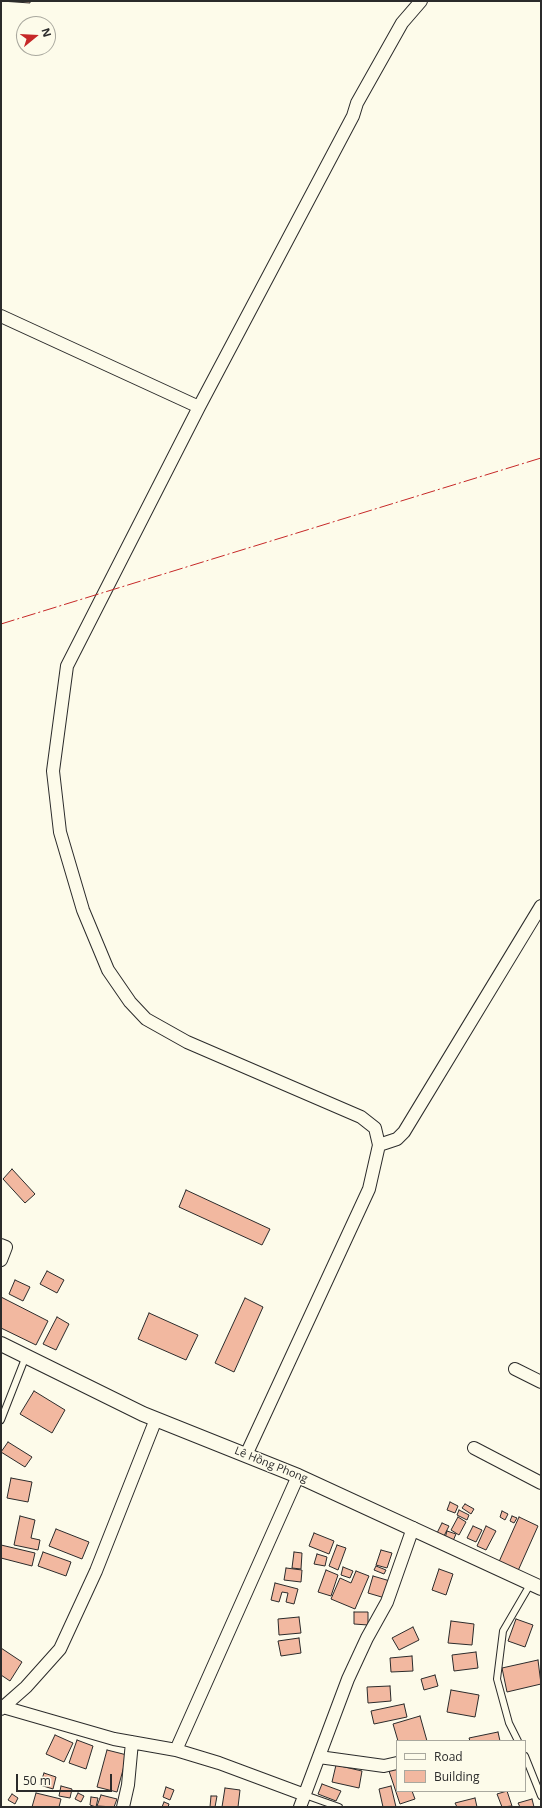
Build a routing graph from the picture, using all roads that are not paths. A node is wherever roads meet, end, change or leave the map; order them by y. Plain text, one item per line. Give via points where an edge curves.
1 (421, 1) edge
2 (1, 316) edge
3 (199, 407) junction
4 (541, 906) edge
5 (379, 1145) junction
6 (1, 1245) edge
7 (1, 1260) edge
8 (1, 1344) edge
9 (26, 1356) junction
10 (515, 1369) dead end
11 (541, 1382) edge
12 (156, 1419) junction
13 (1, 1420) edge
14 (474, 1448) dead end
15 (246, 1455) junction
16 (298, 1476) junction
17 (541, 1483) edge
18 (413, 1528) junction
19 (536, 1585) edge
20 (2, 1708) edge
21 (518, 1740) edge
22 (132, 1742) junction
23 (176, 1750) junction
24 (319, 1757) junction
25 (526, 1758) edge
26 (396, 1763) edge
27 (304, 1795) junction
28 (541, 1796) edge
29 (123, 1807) edge
30 (300, 1807) edge
31 (339, 1807) edge

1 - 3 street via 402,23 357,103 353,116
2 - 3 street
3 - 5 street via 67,666 54,771 60,832 83,910 108,970 146,1019 187,1042 361,1117 375,1128
4 - 5 street via 404,1132 398,1139
5 - 15 street via 368,1189
6 - 7 street via 6,1247
8 - 9 street, Lê Hồng Phong
9 - 12 street, Lê Hồng Phong
9 - 13 lane
10 - 11 street
12 - 15 street, Lê Hồng Phong
12 - 20 street via 96,1571 60,1649 26,1687
14 - 17 street
15 - 16 street, Lê Hồng Phong
16 - 18 street, Lê Hồng Phong
16 - 23 street
18 - 19 street, Lê Hồng Phong
18 - 24 street via 387,1602 348,1679
19 - 21 lane via 503,1631 497,1679 509,1723
20 - 22 street
22 - 23 street
22 - 29 street
23 - 27 street
24 - 26 street via 384,1766
24 - 27 street
25 - 28 lane
27 - 30 street
27 - 31 lane

